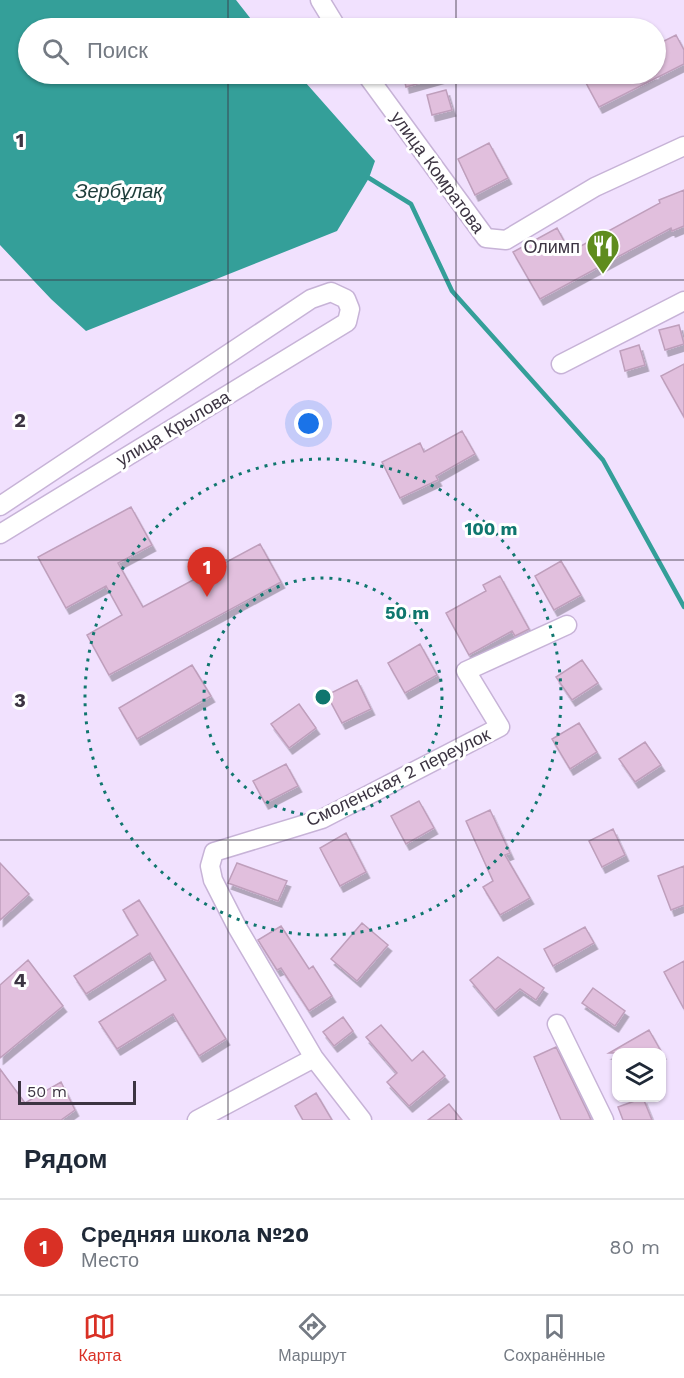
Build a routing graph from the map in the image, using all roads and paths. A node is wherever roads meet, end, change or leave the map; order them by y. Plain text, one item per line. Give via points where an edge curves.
1 (320, 0) edge
2 (331, 18) edge
3 (373, 84) edge
4 (684, 146) edge
5 (684, 301) edge
6 (561, 364) dead end
7 (0, 506) edge
8 (0, 534) edge
9 (567, 625) dead end
10 (557, 1024) dead end
11 (314, 1058) junction
12 (197, 1120) edge
13 (362, 1120) edge
14 (604, 1120) edge

1 - 2 street
3 - 4 street, улица Комратова via 486,238 506,240 595,187
5 - 6 street
7 - 8 street, улица Крылова via 311,299 331,292 346,299 350,309 347,322
9 - 11 street, Смоленская 2 переулок via 466,670 500,727 322,819 214,852 210,866 213,880
10 - 14 street
11 - 12 street
11 - 13 street, Смоленская 2 переулок

